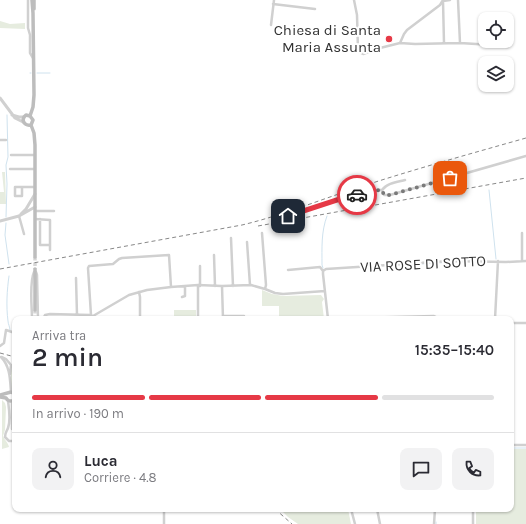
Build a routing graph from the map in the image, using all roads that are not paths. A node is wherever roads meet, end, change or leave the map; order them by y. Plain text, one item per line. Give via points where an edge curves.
1 (28, 0) edge
2 (33, 0) edge
3 (274, 0) edge
4 (354, 0) edge
5 (450, 0) edge
6 (458, 0) edge
7 (443, 1) edge
8 (273, 4) junction
9 (315, 9) dead end
10 (271, 25) dead end
11 (400, 43) junction
12 (444, 43) junction
13 (460, 43) junction
14 (478, 44) edge
15 (33, 58) junction
16 (0, 98) edge
17 (12, 115) junction
18 (30, 116) junction
19 (24, 117) junction
20 (23, 122) junction
21 (30, 124) junction
22 (0, 140) edge
23 (6, 140) dead end
24 (11, 155) dead end
25 (35, 155) junction
26 (526, 156) edge
27 (10, 169) dead end
28 (34, 169) junction
29 (405, 180) dead end
30 (22, 187) junction
31 (34, 187) junction
32 (382, 190) junction
33 (35, 194) junction
34 (26, 209) junction
35 (54, 211) dead end
36 (35, 212) junction
37 (24, 214) junction
38 (19, 216) junction
39 (288, 216) dead end
40 (40, 219) junction
41 (0, 222) edge
42 (262, 233) dead end
43 (522, 233) dead end
44 (24, 234) dead end
45 (231, 238) dead end
46 (248, 242) dead end
47 (50, 245) junction
48 (50, 250) dead end
49 (214, 255) dead end
50 (35, 258) tunnel mouth
51 (498, 261) junction
52 (522, 261) junction
53 (526, 261) edge
54 (200, 266) dead end
55 (35, 269) junction
56 (288, 270) dead end
57 (323, 271) junction
58 (76, 278) dead end
59 (250, 285) junction
60 (185, 286) junction
61 (199, 286) junction
62 (215, 286) junction
63 (222, 286) junction
64 (233, 286) junction
65 (171, 287) junction
66 (265, 288) junction
67 (325, 291) junction
68 (138, 292) junction
69 (182, 297) dead end
70 (35, 310) tunnel mouth
71 (32, 314) joint
72 (38, 314) joint
73 (77, 315) junction
74 (92, 315) junction
75 (44, 316) edge
76 (140, 316) edge
77 (198, 316) edge
78 (223, 316) edge
79 (328, 316) edge
80 (495, 316) edge
81 (526, 322) edge
82 (514, 323) edge
83 (12, 332) edge
84 (0, 346) edge
85 (0, 357) edge
86 (10, 365) edge
87 (9, 393) junction
88 (0, 396) edge
89 (12, 397) edge
90 (12, 397) edge
91 (12, 398) edge
92 (12, 405) edge
93 (8, 430) junction
94 (12, 430) edge
95 (12, 440) edge
96 (514, 445) edge
97 (526, 445) edge
98 (164, 512) edge
99 (352, 512) edge
100 (378, 512) edge
101 (435, 512) edge
102 (473, 512) edge
103 (164, 524) edge
104 (355, 524) edge
105 (380, 524) edge
106 (434, 524) edge
107 (473, 524) edge

1 - 15 street via 30,53
2 - 15 main road
3 - 8 street
4 - 11 street via 359,52 363,54
5 - 7 street
6 - 13 street
7 - 11 street via 407,30
7 - 12 street
8 - 9 street
8 - 10 street
11 - 12 street
12 - 13 street
13 - 14 street
15 - 18 main road via 34,95
16 - 17 street
17 - 19 street
17 - 20 street
18 - 19 main road
18 - 21 main road via 33,122
19 - 20 main road
20 - 21 main road via 26,125
21 - 25 main road via 34,133
22 - 23 street
24 - 25 street
25 - 28 main road
26 - 32 street via 390,195 384,195
27 - 28 street
28 - 31 main road
29 - 32 street via 386,185
30 - 30 street via 22,196 15,196 15,187
30 - 31 street
31 - 33 main road
32 - 39 street via 349,196
33 - 34 street
33 - 36 main road
34 - 36 street via 29,206
34 - 38 street
35 - 36 street
36 - 37 street
36 - 37 street
36 - 40 street
36 - 50 main road
37 - 38 street
38 - 41 street
38 - 44 street
40 - 47 street via 50,220
40 - 47 street via 40,245
42 - 66 street
43 - 52 street
45 - 64 street
46 - 59 street
47 - 48 street
49 - 62 street
51 - 52 street, VIA ROSE DI SOTTO
51 - 57 street, VIA ROSE DI SOTTO via 450,261
51 - 80 street
52 - 53 street, VIA ROSE DI SOTTO
54 - 61 street
55 - 70 main road
55 - 71 street via 32,276
55 - 72 street
56 - 57 street, VIA ROSE DI SOTTO via 320,267
57 - 67 street
58 - 73 street
59 - 64 street
59 - 66 street
60 - 61 street
60 - 65 street
60 - 69 street via 185,296
61 - 62 street
61 - 77 street
62 - 63 street
63 - 64 street
63 - 78 street
65 - 68 street
65 - 74 street via 169,255 122,258 113,264 89,266
66 - 67 street via 283,294
67 - 79 street
68 - 74 street
68 - 76 street
71 - 72 street
73 - 74 street
73 - 75 street
81 - 82 street
83 - 84 street via 6,330 4,343
85 - 86 street via 6,359
86 - 87 street
87 - 88 main road
87 - 89 main road
87 - 90 main road
88 - 91 main road
92 - 93 street
93 - 94 street
93 - 95 street via 6,438
96 - 97 street
98 - 103 street
99 - 104 street
100 - 105 street
101 - 106 street
102 - 107 street

